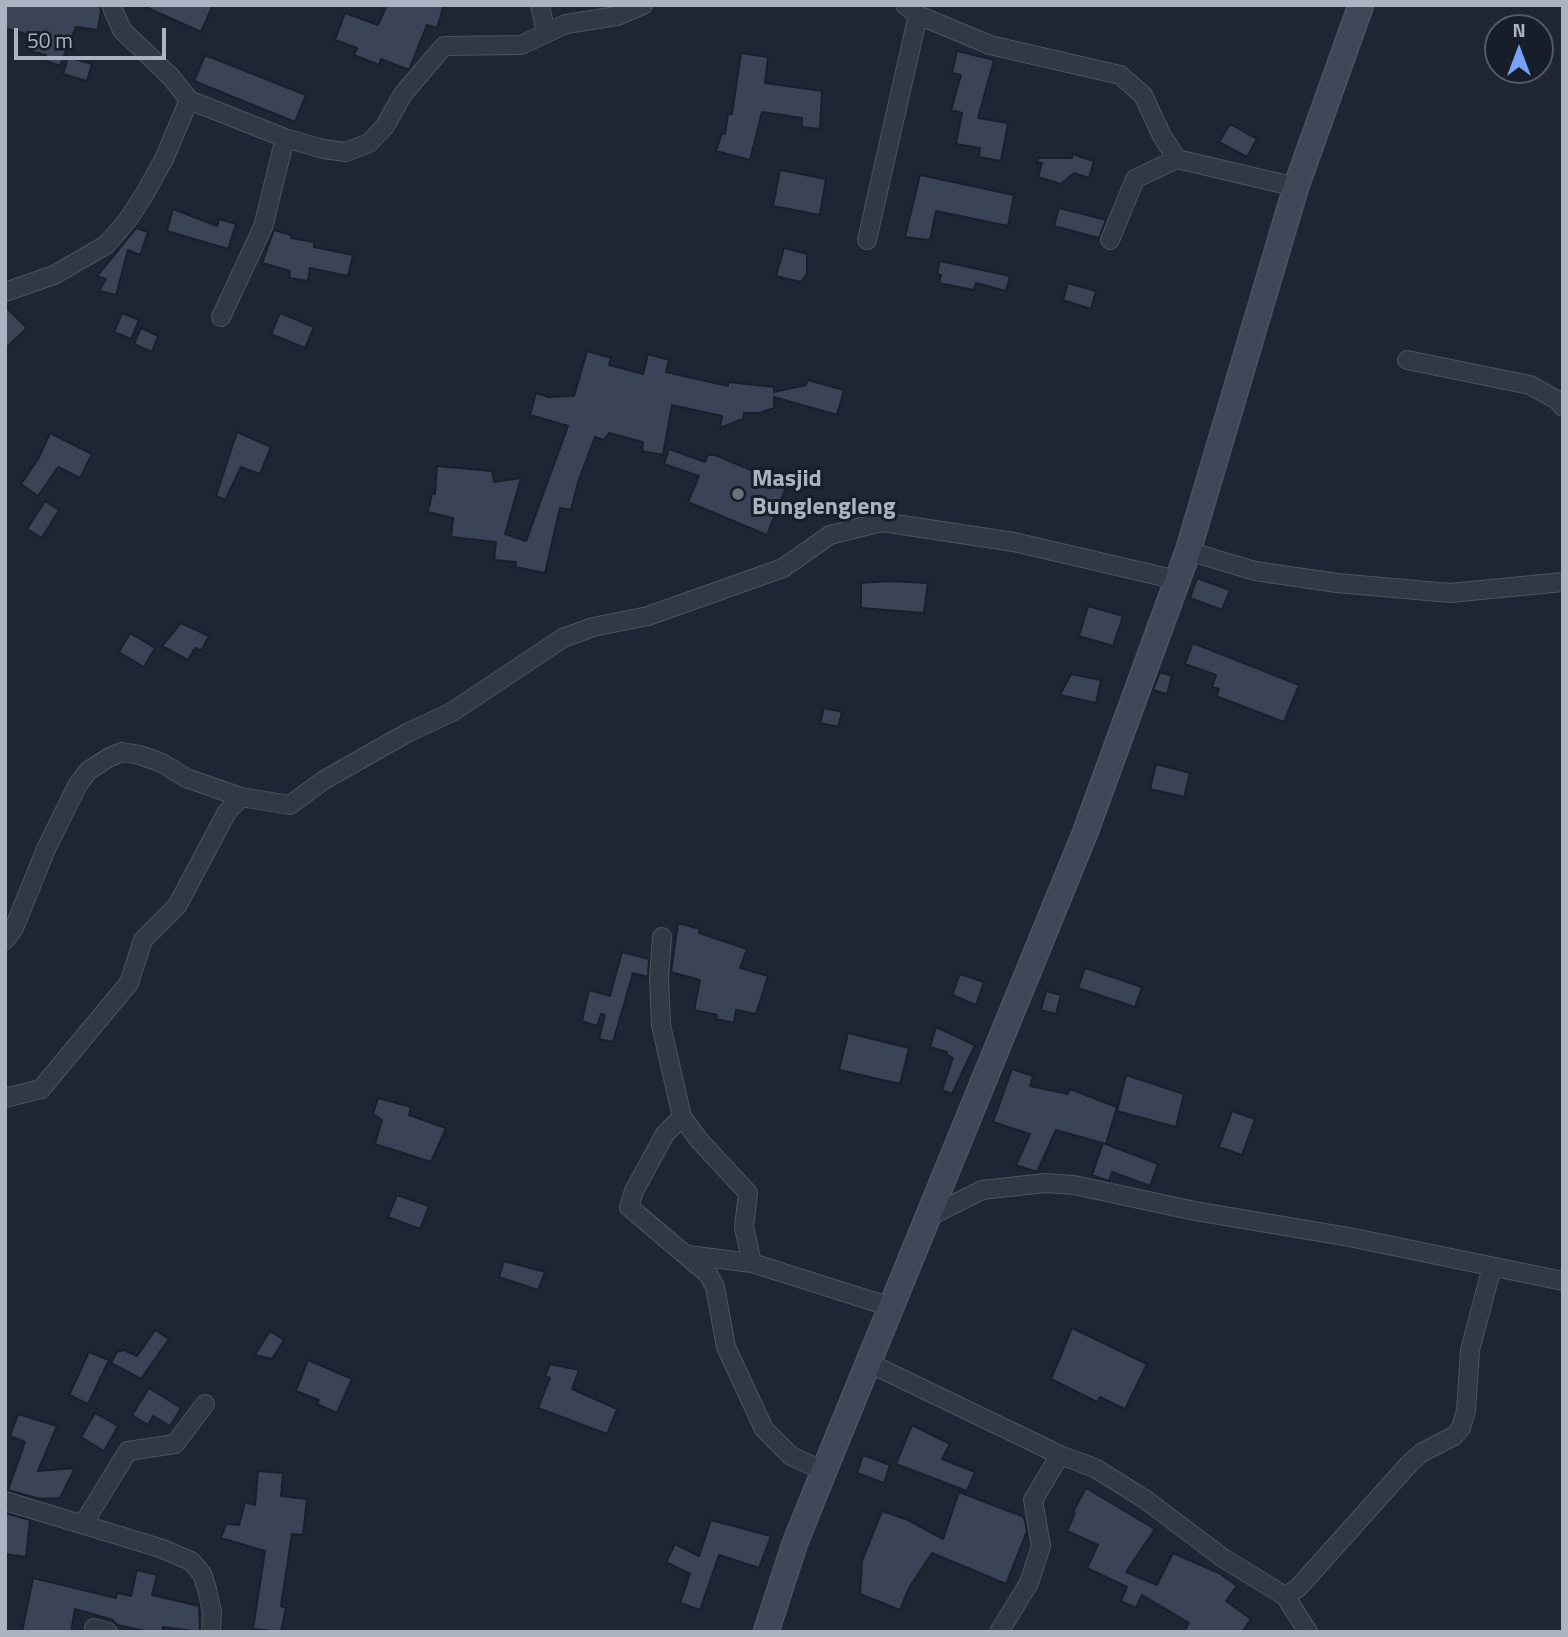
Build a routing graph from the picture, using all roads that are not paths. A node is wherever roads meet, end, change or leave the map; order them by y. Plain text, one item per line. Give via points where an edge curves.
1 (111, 5) edge
2 (540, 5) edge
3 (643, 5) edge
4 (1361, 5) edge
5 (912, 10) edge
6 (547, 33) junction
7 (189, 100) junction
8 (285, 138) junction
9 (1177, 159) junction
10 (1296, 187) junction
11 (867, 240) dead end
12 (1110, 240) dead end
13 (5, 292) edge
14 (221, 317) dead end
15 (1407, 360) dead end
16 (1563, 407) edge
17 (1188, 551) junction
18 (1177, 580) junction
19 (1562, 581) edge
20 (241, 797) junction
21 (662, 937) dead end
22 (5, 940) edge
23 (5, 1098) edge
24 (682, 1117) junction
25 (930, 1216) junction
26 (688, 1255) junction
27 (752, 1263) junction
28 (1492, 1267) junction
29 (1563, 1282) edge
30 (891, 1307) junction
31 (867, 1362) junction
32 (205, 1404) dead end
33 (1060, 1455) junction
34 (824, 1471) junction
35 (5, 1501) edge
36 (83, 1524) junction
37 (1285, 1597) junction
38 (211, 1632) edge
39 (766, 1632) edge
40 (999, 1632) edge
41 (1308, 1632) edge

1 - 7 street via 122,30
2 - 6 street
3 - 6 street
4 - 10 street
5 - 9 street via 990,45 1120,75 1143,95
5 - 11 street
6 - 8 street via 510,47 444,46 403,94 385,126 358,150 323,149
7 - 8 street
7 - 13 street via 144,195 106,245 54,275
8 - 14 street via 263,227
9 - 10 street
9 - 12 street via 1135,179
10 - 17 street
15 - 16 street via 1530,385
17 - 18 street
17 - 19 street via 1255,571 1362,586 1450,593
18 - 20 street via 1014,542 882,522 855,527 830,535 783,568 648,616 563,638 452,712 324,780 290,805
18 - 25 street via 1084,833
20 - 22 street via 186,778 140,755 122,752 108,758 88,771 77,786
20 - 23 street via 227,811 177,906 143,940 129,983 41,1089
21 - 24 street via 661,1025
24 - 26 street via 665,1134 629,1207
24 - 27 street via 748,1193 744,1227
25 - 28 street via 982,1190 1074,1185
25 - 30 street
26 - 27 street
26 - 34 street via 715,1287 726,1347 764,1429 791,1456
27 - 30 street
28 - 29 street
28 - 37 street via 1470,1350 1461,1428 1409,1464 1325,1561
30 - 31 street
31 - 33 street
31 - 34 street
32 - 36 street via 175,1444 128,1451
33 - 37 street via 1095,1468
33 - 40 street via 1033,1500 1041,1546 1029,1583
34 - 39 street
35 - 36 street
36 - 38 street via 191,1561 202,1574 212,1612
37 - 41 street

